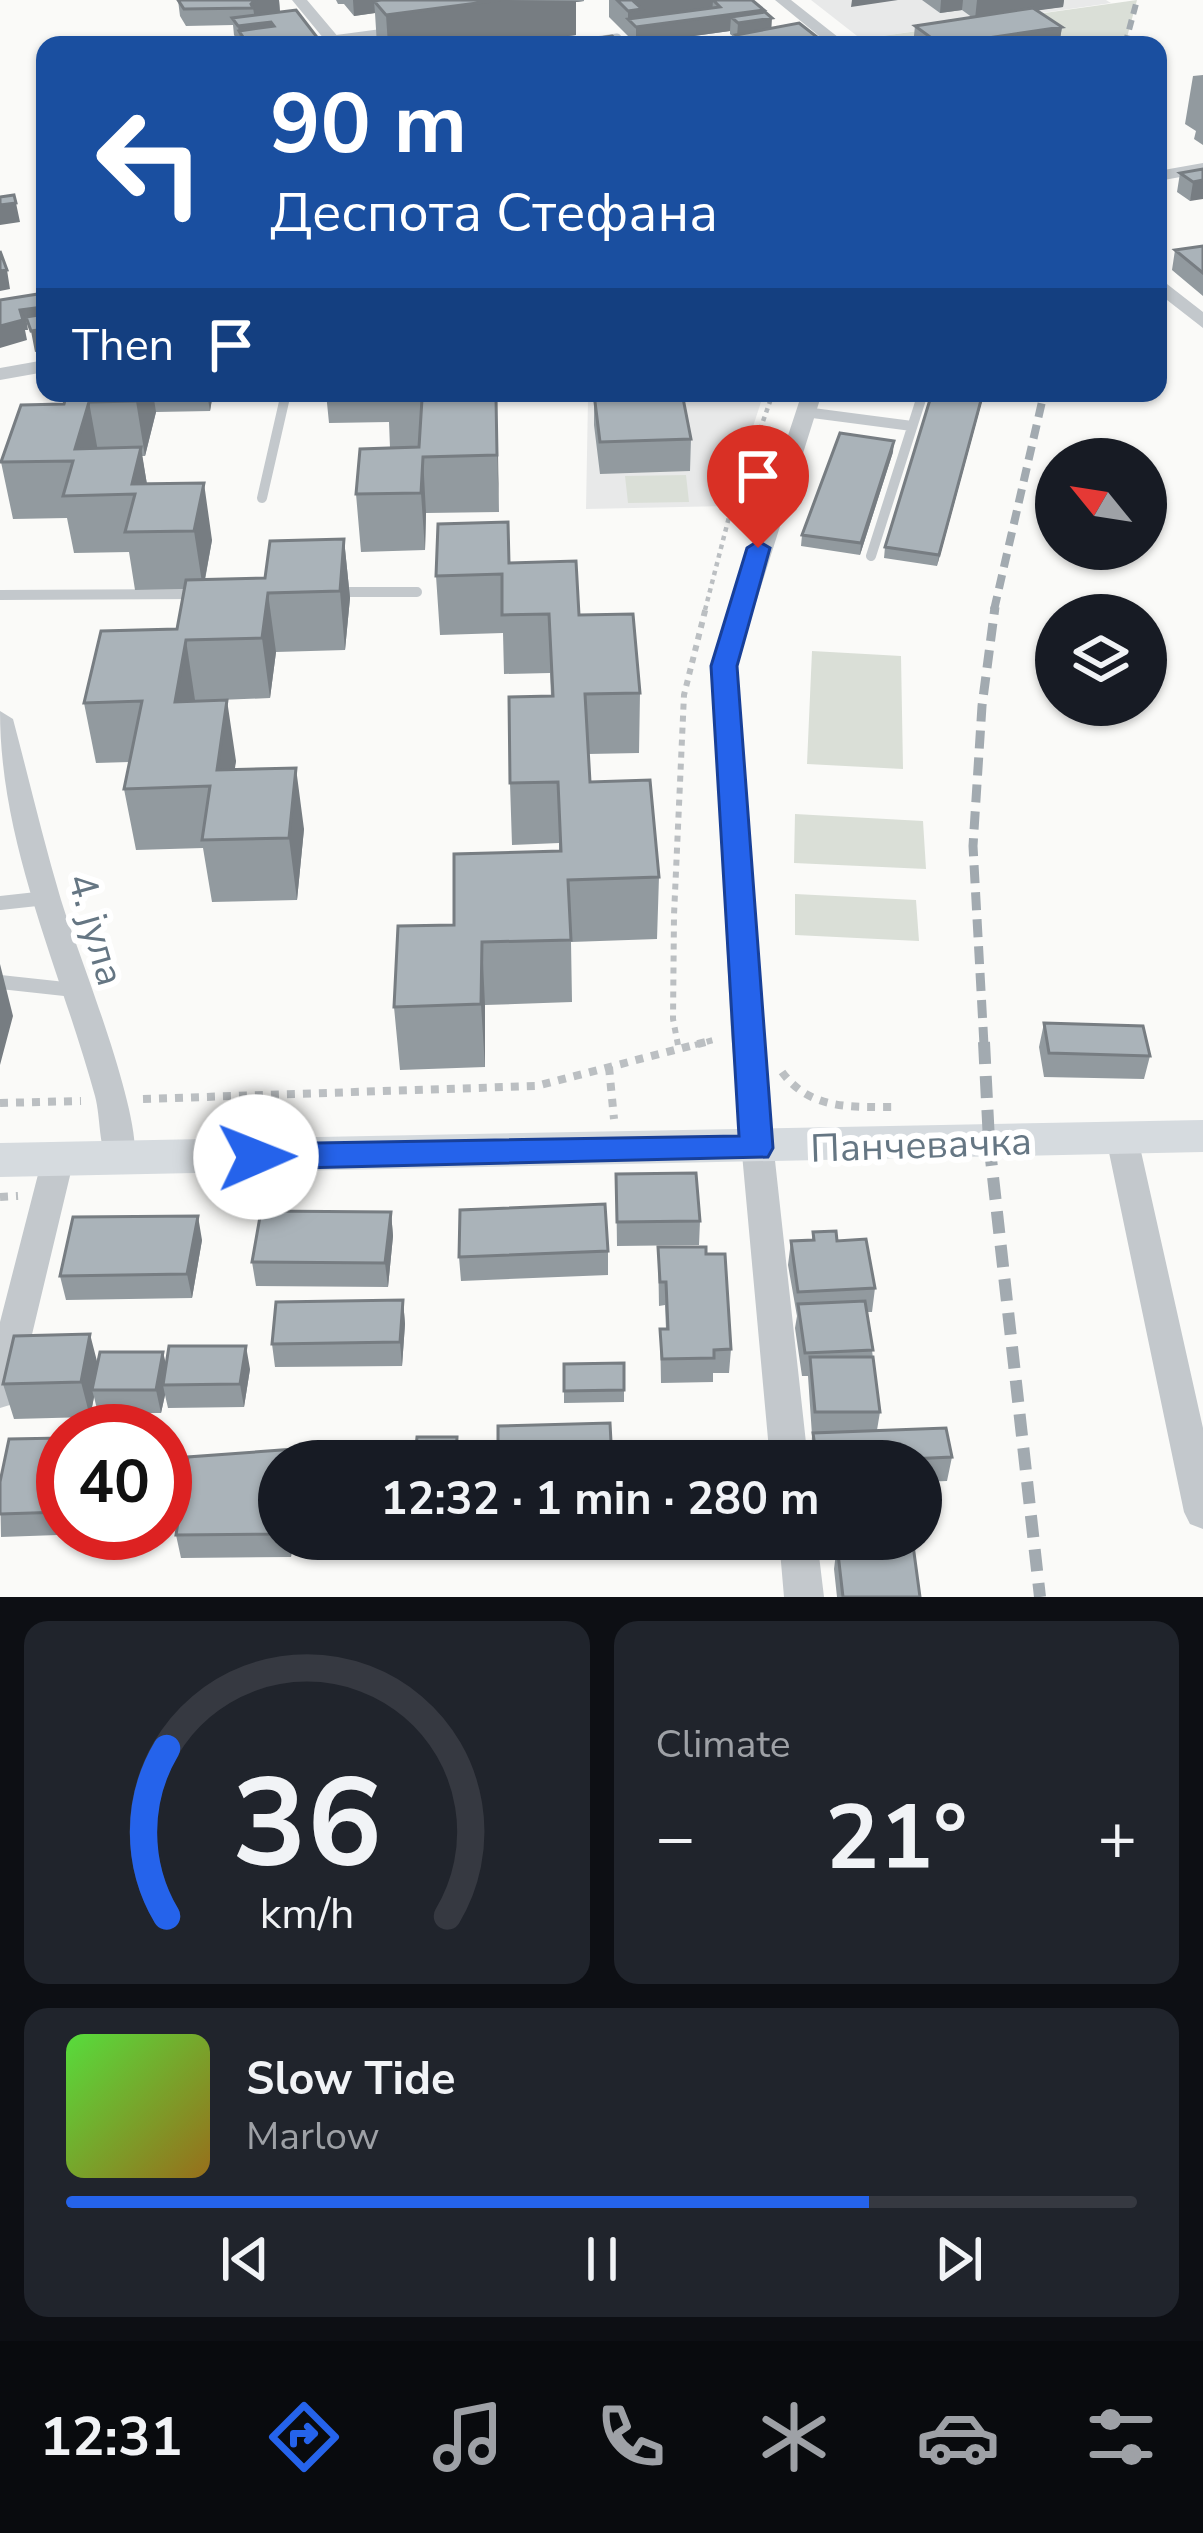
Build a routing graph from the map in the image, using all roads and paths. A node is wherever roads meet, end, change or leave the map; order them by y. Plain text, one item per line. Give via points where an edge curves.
1 (299, 0) edge
2 (782, 0) edge
3 (398, 31) edge
4 (329, 36) edge
5 (372, 36) edge
6 (828, 36) edge
7 (1203, 169) edge
8 (1167, 175) edge
9 (1167, 291) edge
10 (1203, 322) edge
11 (36, 368) edge
12 (0, 374) edge
13 (284, 402) edge
14 (920, 402) edge
15 (808, 403) edge
16 (912, 426) junction
17 (262, 497) dead end
18 (871, 556) dead end
19 (325, 592) edge
20 (417, 592) dead end
21 (208, 593) edge
22 (0, 595) edge
23 (2, 730) edge
24 (46, 898) junction
25 (0, 903) edge
26 (0, 982) edge
27 (74, 990) junction
28 (746, 1033) junction
29 (112, 1100) junction
30 (0, 1103) edge
31 (914, 1107) dead end
32 (1203, 1136) edge
33 (1122, 1138) junction
34 (756, 1148) junction
35 (58, 1159) junction
36 (121, 1159) junction
37 (0, 1160) edge
38 (0, 1394) edge
39 (787, 1440) edge
40 (1203, 1512) edge
41 (800, 1560) edge
42 (804, 1597) edge

1 - 4 street
2 - 6 street
3 - 5 lane
7 - 8 street
9 - 10 street
11 - 12 street
13 - 17 lane
14 - 16 lane
15 - 16 lane
15 - 28 street via 724,666
16 - 18 lane
19 - 20 lane
21 - 22 lane
23 - 24 street, 4. јула
24 - 25 lane
24 - 27 street, 4. јула
26 - 27 lane
27 - 29 street, 4. јула
28 - 29 path via 536,1086
28 - 31 path via 777,1047 776,1062 802,1096 833,1106
28 - 34 street
29 - 30 path
29 - 36 street, 4. јула
32 - 33 street, Панчевачка
33 - 34 street, Панчевачка
33 - 40 street
34 - 36 street, Панчевачка
34 - 39 street
35 - 36 street, Панчевачка
35 - 37 street, Панчевачка
35 - 38 street
41 - 42 street

